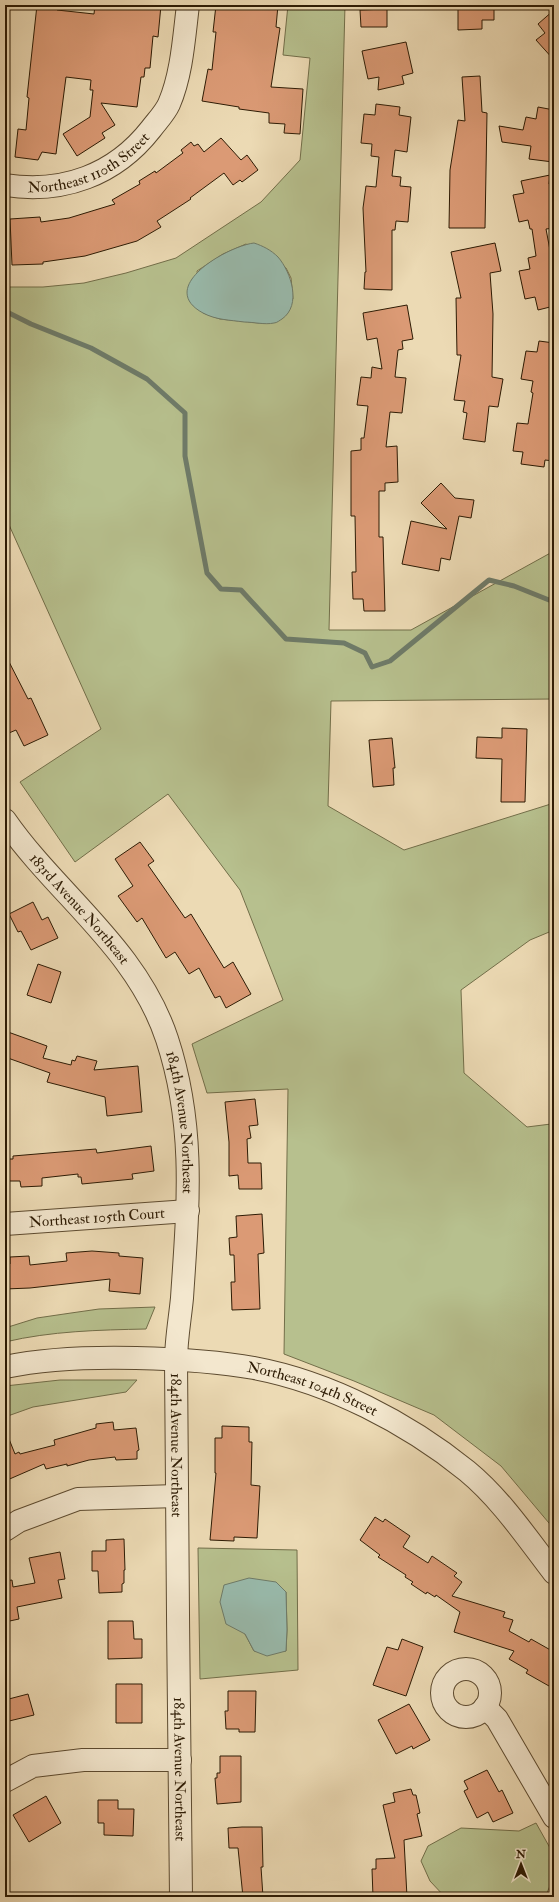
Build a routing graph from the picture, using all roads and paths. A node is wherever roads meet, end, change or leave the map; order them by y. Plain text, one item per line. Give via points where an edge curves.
1 (188, 5) edge
2 (5, 186) edge
3 (5, 820) edge
4 (149, 1000) joint
5 (188, 1211) junction
6 (5, 1224) edge
7 (176, 1359) junction
8 (5, 1367) edge
9 (177, 1496) junction
10 (5, 1530) edge
11 (554, 1573) edge
12 (485, 1707) dead end
13 (180, 1760) junction
14 (5, 1781) edge
15 (554, 1816) edge
16 (181, 1897) edge

1 - 2 street, Northeast 110th Street via 178,74 169,105 144,137 102,172 74,182 51,188
3 - 4 street, 183rd Avenue Northeast via 36,859 118,950
4 - 5 street, 184th Avenue Northeast via 166,1037 182,1095 188,1149
5 - 6 street, Northeast 105th Court
5 - 7 street, 184th Avenue Northeast
7 - 8 street, Northeast 104th Street via 98,1357
7 - 9 street, 184th Avenue Northeast
7 - 11 street, Northeast 104th Street via 255,1369 315,1385 380,1413 430,1444 468,1472 504,1508
9 - 10 street via 78,1499 18,1521
9 - 13 street, 184th Avenue Northeast
12 - 15 street via 497,1719
13 - 14 street via 84,1760 33,1766
13 - 16 street, 184th Avenue Northeast

